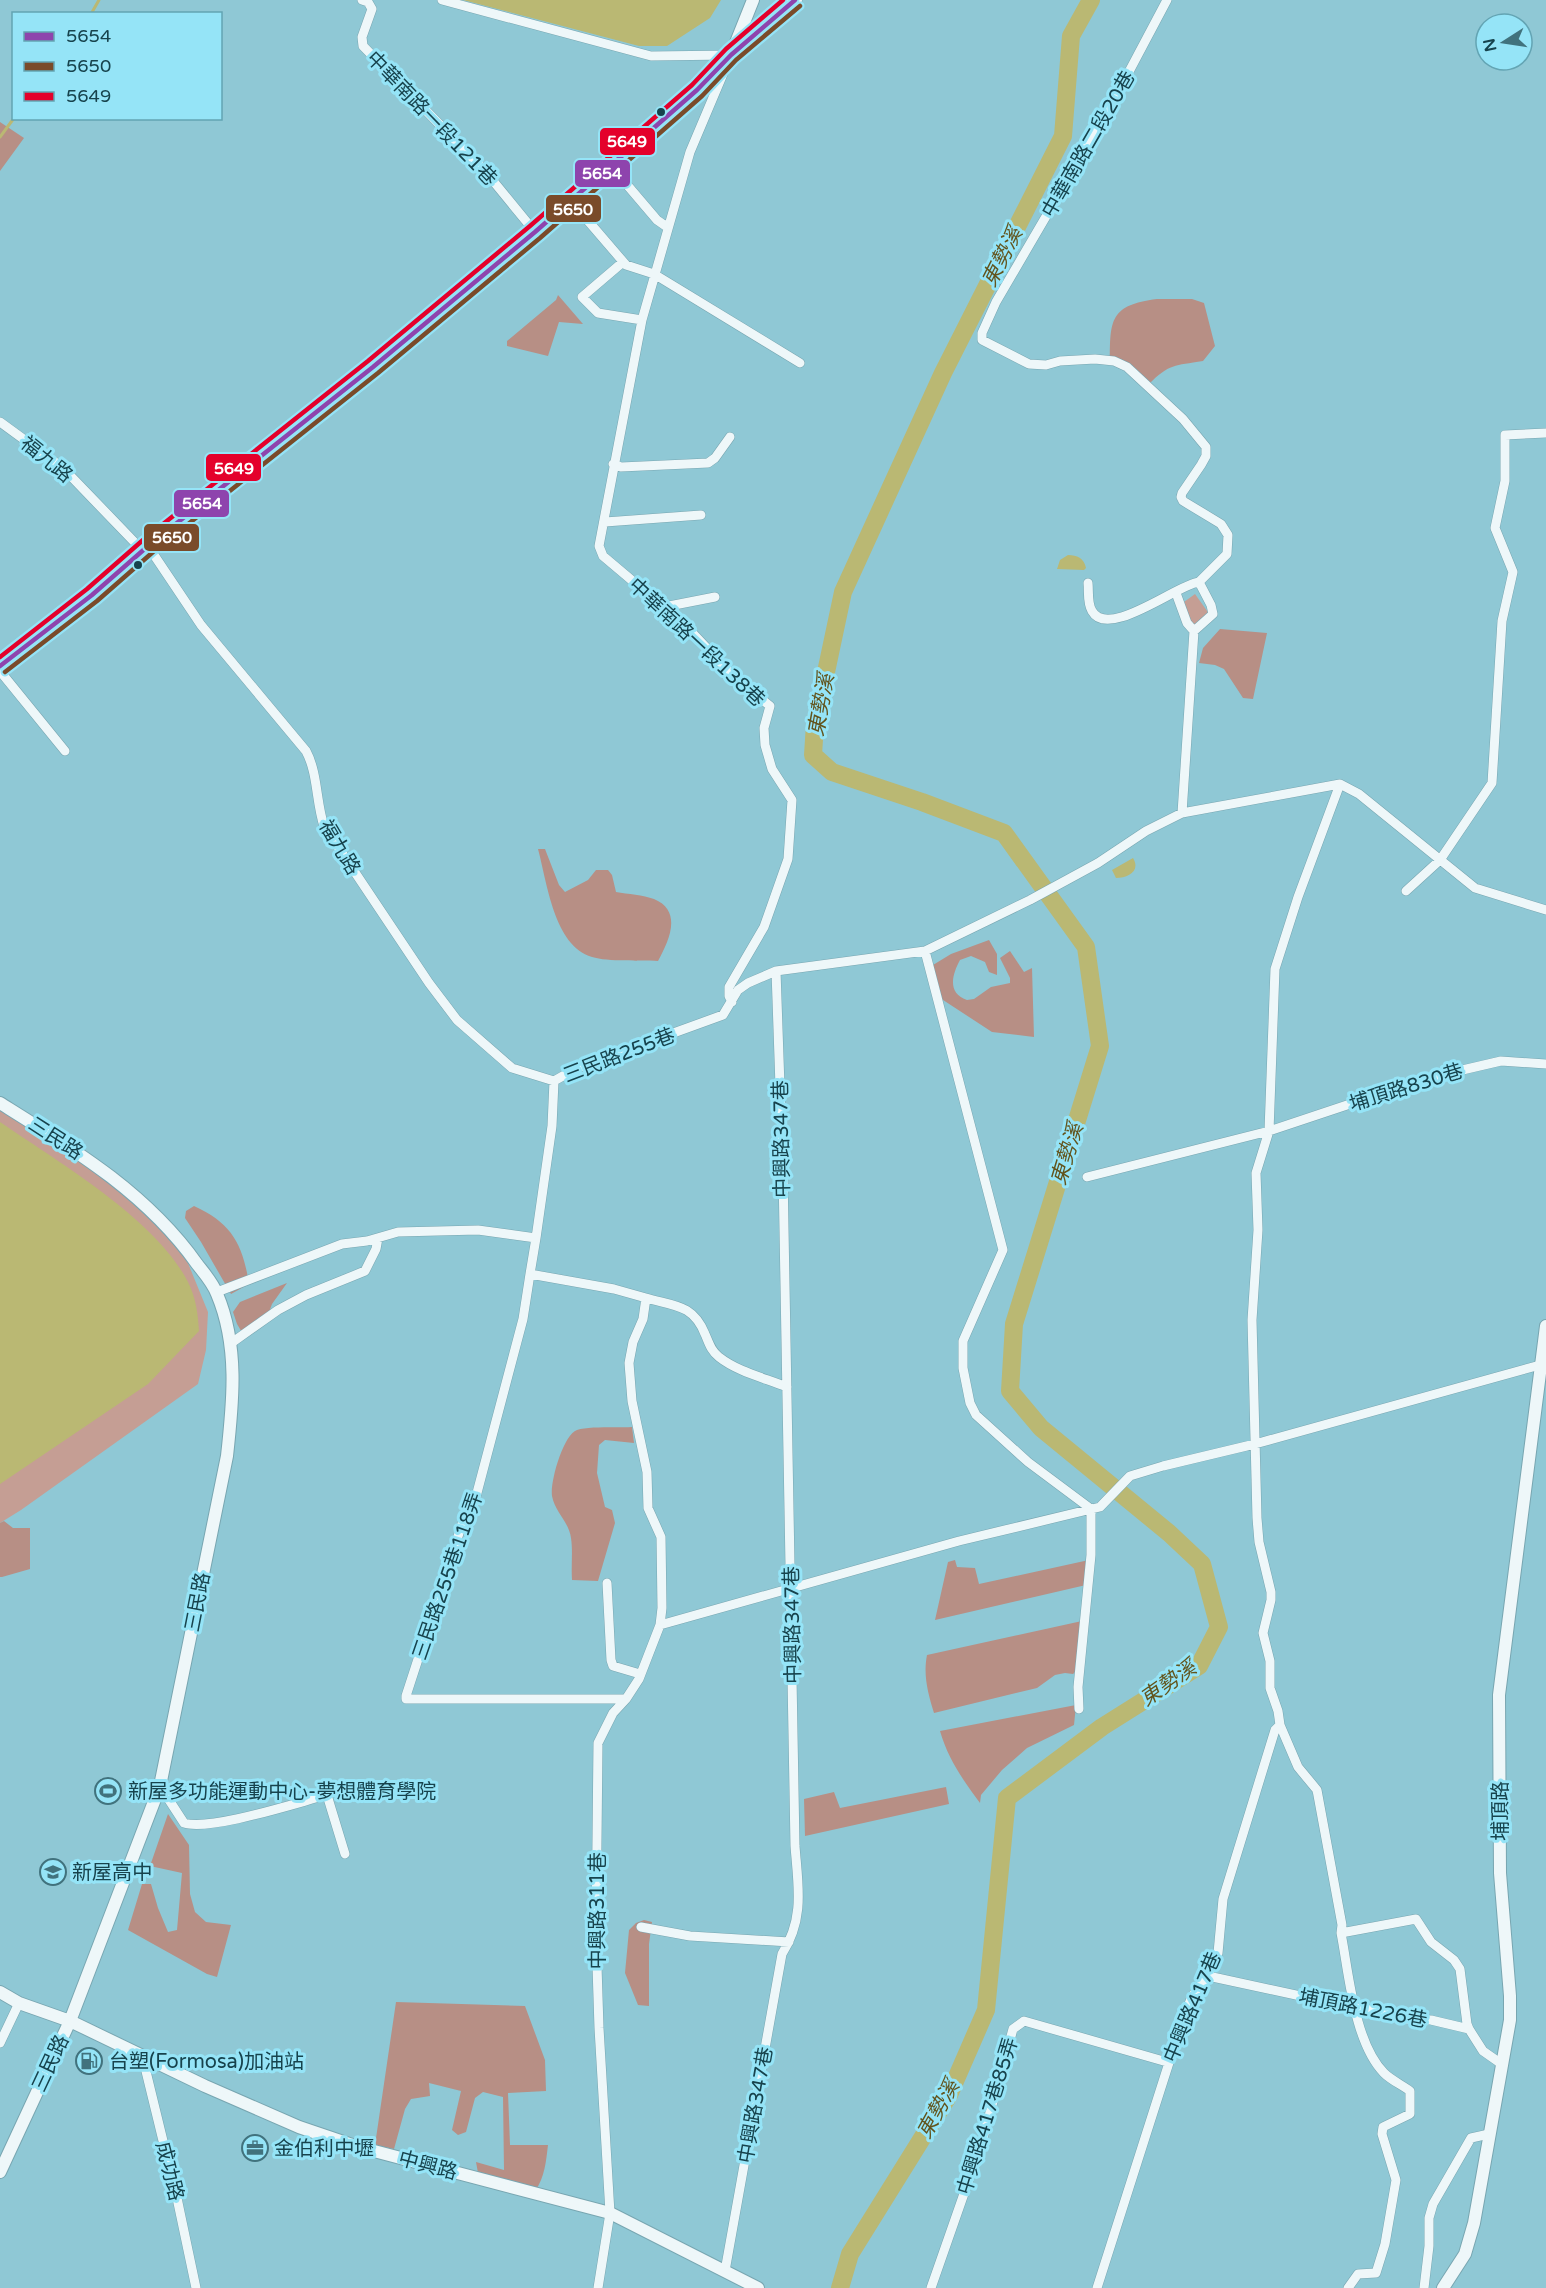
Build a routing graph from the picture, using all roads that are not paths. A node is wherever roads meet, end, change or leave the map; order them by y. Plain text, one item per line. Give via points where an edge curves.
1 (362, 0) edge
2 (442, 0) edge
3 (753, 0) edge
4 (795, 0) edge
5 (1167, 0) edge
6 (731, 55) junction
7 (611, 166) junction
8 (571, 201) junction
9 (667, 227) junction
10 (535, 232) junction
11 (623, 262) junction
12 (654, 274) junction
13 (642, 320) junction
14 (800, 363) dead end
15 (0, 422) edge
16 (1546, 433) edge
17 (730, 437) dead end
18 (614, 464) junction
19 (701, 515) dead end
20 (605, 522) junction
21 (145, 548) junction
22 (1198, 582) junction
23 (1088, 583) dead end
24 (1176, 593) junction
25 (716, 597) dead end
26 (664, 607) junction
27 (1194, 631) junction
28 (0, 666) edge
29 (0, 671) edge
30 (65, 751) dead end
31 (1340, 783) junction
32 (1182, 813) junction
33 (1440, 860) junction
34 (1406, 891) dead end
35 (1546, 910) edge
36 (925, 951) junction
37 (776, 970) junction
38 (732, 1002) junction
39 (1546, 1064) edge
40 (554, 1082) junction
41 (0, 1103) edge
42 (1269, 1131) junction
43 (1088, 1177) dead end
44 (378, 1238) junction
45 (536, 1238) junction
46 (530, 1274) junction
47 (216, 1292) junction
48 (646, 1298) junction
49 (1546, 1326) edge
50 (230, 1344) junction
51 (1540, 1365) junction
52 (787, 1387) junction
53 (1255, 1444) junction
54 (1096, 1508) junction
55 (607, 1583) dead end
56 (791, 1587) junction
57 (660, 1625) junction
58 (640, 1674) junction
59 (626, 1699) junction
60 (1079, 1709) dead end
61 (1280, 1725) junction
62 (160, 1786) junction
63 (345, 1854) dead end
64 (641, 1926) dead end
65 (1341, 1933) junction
66 (789, 1942) junction
67 (1208, 1976) junction
68 (0, 1992) edge
69 (19, 2003) junction
70 (1356, 2008) junction
71 (70, 2021) junction
72 (1470, 2028) junction
73 (0, 2043) edge
74 (142, 2055) junction
75 (1167, 2062) junction
76 (1503, 2065) junction
77 (1489, 2134) junction
78 (0, 2172) edge
79 (610, 2213) junction
80 (725, 2271) junction
81 (196, 2288) edge
82 (598, 2288) edge
83 (758, 2288) edge
84 (930, 2288) edge
85 (1096, 2288) edge
86 (1348, 2288) edge
87 (1424, 2288) edge
88 (1443, 2288) edge

1 - 10 street, 中華南路一段121巷 via 372,9 362,37 363,46 485,171
2 - 6 street via 651,56
3 - 6 street
4 - 6 main road
5 - 22 street, 中華南路二段20巷 via 1114,100 996,302 982,340 1035,365 1073,359 1114,362 1127,367 1183,419 1206,447 1206,456 1181,497 1221,524 1228,535 1227,554
6 - 7 main road
6 - 9 street, 中華南路一段138巷 via 690,152
7 - 8 main road
7 - 9 street
8 - 10 main road
8 - 11 street
9 - 12 street, 中華南路一段138巷
10 - 21 main road
11 - 12 street
11 - 13 street via 582,297 598,313
12 - 13 street, 中華南路一段138巷
12 - 14 street
13 - 18 street, 中華南路一段138巷
15 - 21 street, 福九路 via 63,468
16 - 33 street via 1505,435 1505,481 1495,528 1512,572 1502,621 1492,783
17 - 18 street via 708,463 621,467
18 - 20 street, 中華南路一段138巷
19 - 20 street
20 - 26 street, 中華南路一段138巷 via 600,546 603,556
21 - 28 main road via 92,595
21 - 40 street, 福九路 via 201,625 306,752 324,826 457,1020 512,1068
22 - 24 street
22 - 27 street via 1213,615
23 - 24 street via 1092,611 1108,619 1117,619
24 - 27 street
25 - 26 street
26 - 38 street, 中華南路一段138巷 via 734,677 770,706 764,728 765,745 772,769 792,800 788,859 764,927 729,987
27 - 32 street
29 - 30 street
31 - 32 street, 三民路255巷
31 - 33 street
31 - 42 street via 1275,969
32 - 36 street, 三民路255巷 via 1030,900
33 - 34 street
33 - 35 street via 1475,888
36 - 37 street, 三民路255巷
36 - 54 street via 1003,1250 963,1341 963,1368 970,1403 976,1415 1028,1462
37 - 38 street, 三民路255巷 via 738,990
37 - 52 street, 中興路347巷
38 - 40 street, 三民路255巷 via 723,1015 577,1068
39 - 42 street, 埔頂路830巷 via 1501,1061 1428,1078
40 - 45 street, 三民路255巷 via 552,1126
41 - 47 street, 三民路 via 110,1175 176,1236
42 - 43 street, 埔頂路830巷
42 - 53 street via 1257,1173 1252,1320
44 - 45 street via 398,1232 478,1230
44 - 47 street via 342,1244
44 - 50 street via 365,1271 306,1294
45 - 46 street, 三民路255巷
46 - 48 street
46 - 59 street, 三民路255巷118弄 via 523,1318 473,1508 464,1521 406,1700
47 - 50 street, 三民路
48 - 52 street via 695,1314 712,1352 736,1367
48 - 57 street, 中興路311巷 via 629,1363 648,1508 661,1537
49 - 51 street, 埔頂路
50 - 62 street, 三民路 via 233,1404 227,1456
51 - 53 street
51 - 76 street, 埔頂路 via 1499,1695 1500,1874 1510,1996
52 - 56 street, 中興路347巷
53 - 54 street via 1130,1476
53 - 61 street via 1258,1534 1271,1600 1263,1633 1270,1661 1270,1688
54 - 56 street
54 - 60 street
55 - 58 street via 613,1666
56 - 57 street
56 - 66 street, 中興路347巷 via 795,1846 800,1892
57 - 58 street, 中興路311巷
58 - 59 street, 中興路311巷
59 - 79 street, 中興路311巷 via 613,1713 598,1743 596,1935
61 - 65 street via 1298,1767 1317,1791
61 - 67 street, 中興路417巷 via 1275,1730 1223,1899 1218,1953
62 - 63 street via 184,1824 194,1826 327,1795
62 - 71 street, 三民路
64 - 66 street via 690,1936
65 - 70 street
65 - 72 street via 1416,1919 1431,1942 1460,1969
66 - 80 street, 中興路347巷 via 782,1954
67 - 70 street, 埔頂路1226巷
67 - 75 street, 中興路417巷 via 1191,1996
68 - 69 street, 中興路
69 - 71 street, 中興路
69 - 73 street
70 - 72 street, 埔頂路1226巷
70 - 86 street via 1375,2060 1385,2073 1410,2091 1410,2114 1383,2127 1383,2142 1396,2180 1376,2273 1358,2274
71 - 74 street, 中興路
71 - 78 street, 三民路
72 - 76 street via 1483,2051
74 - 79 street, 中興路 via 299,2127 355,2146
74 - 81 street, 成功路
75 - 84 street, 中興路417巷85弄 via 1024,2021 1017,2025 981,2145
75 - 85 street, 中興路417巷
76 - 77 street, 埔頂路
77 - 87 street via 1471,2138 1433,2204
77 - 88 street, 埔頂路 via 1465,2254
79 - 80 street, 中興路
79 - 82 street, 中興路311巷
80 - 83 street, 中興路

